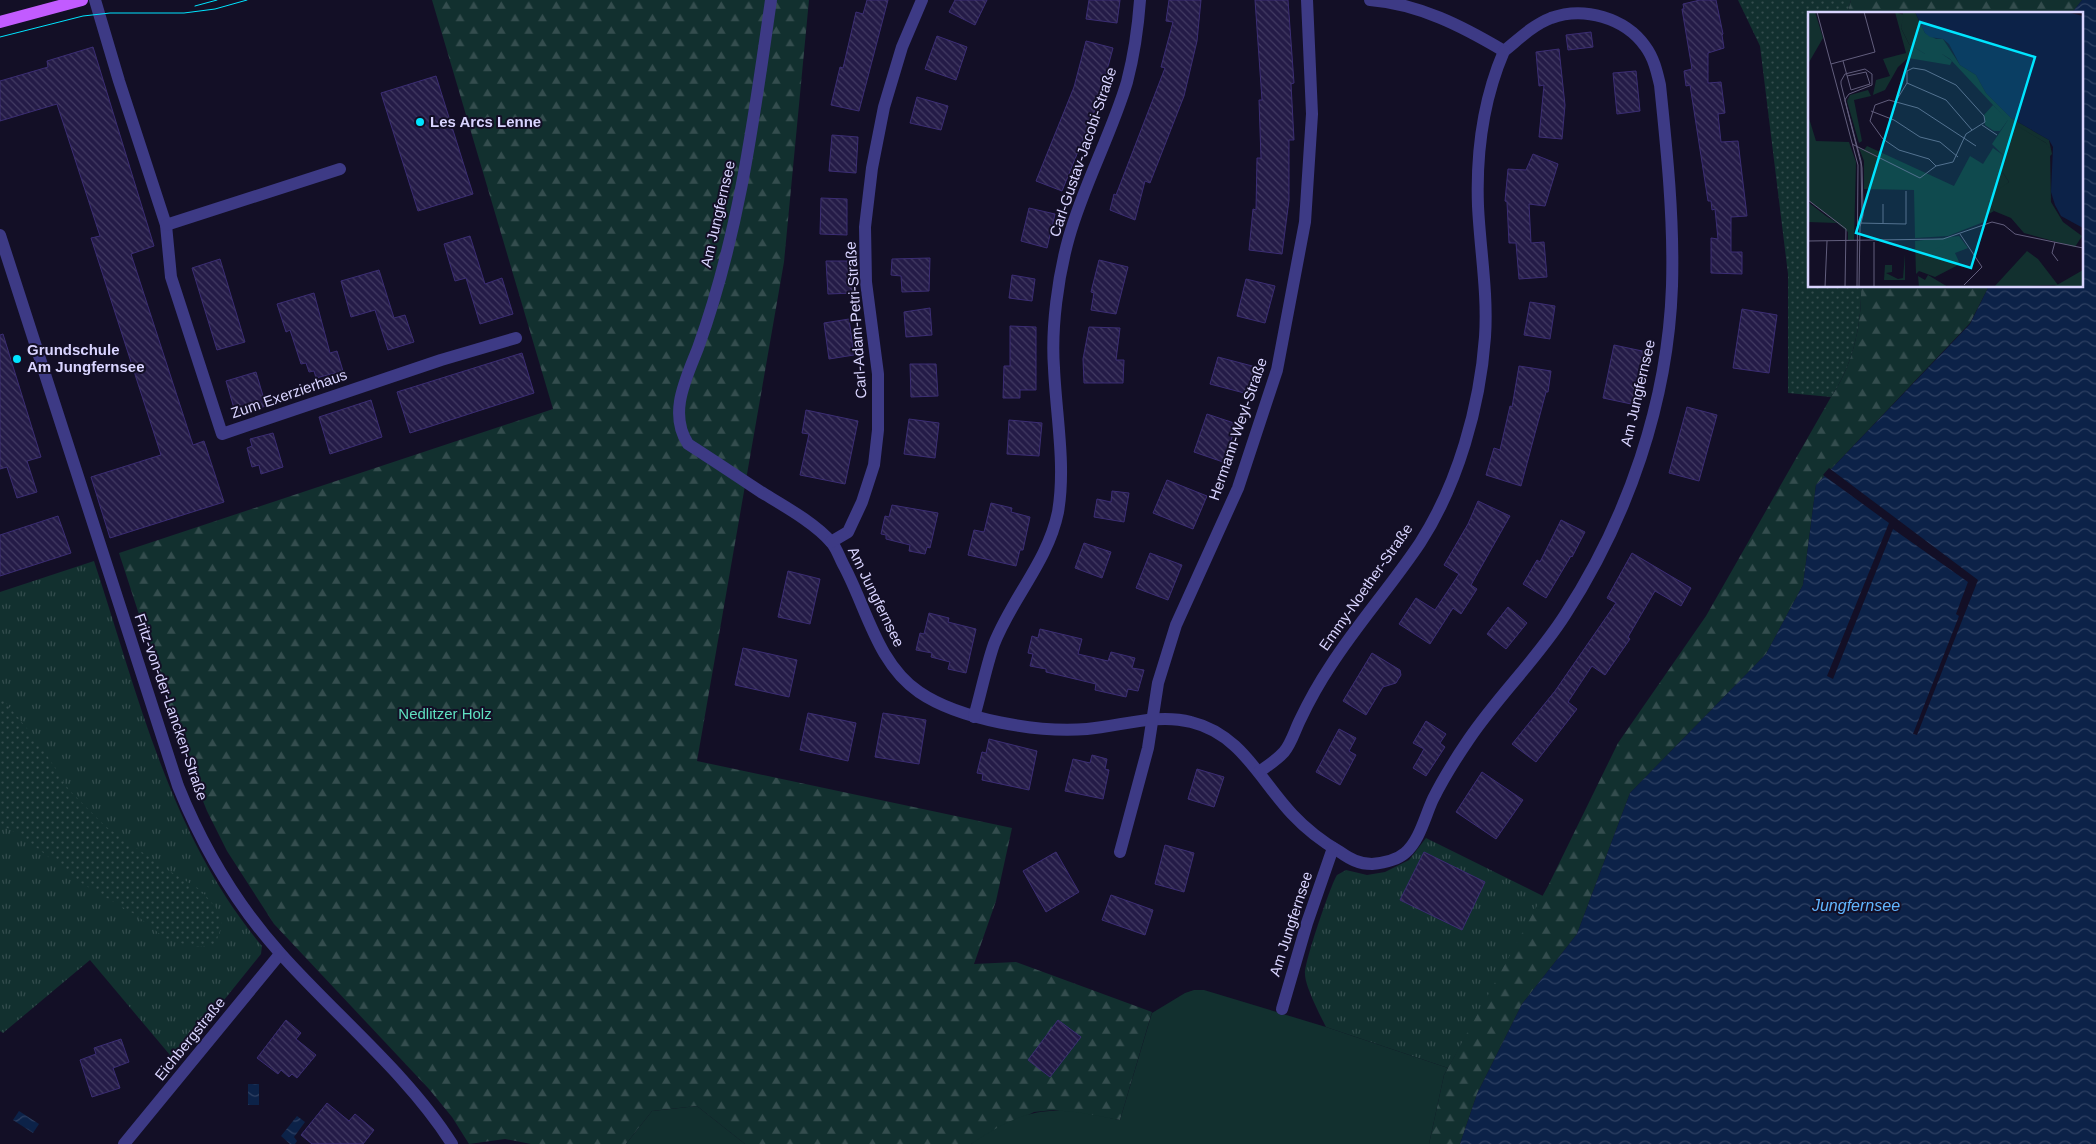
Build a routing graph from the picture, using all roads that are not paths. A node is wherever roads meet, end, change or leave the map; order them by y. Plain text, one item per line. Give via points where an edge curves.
1 (82, 0) edge
2 (95, 0) edge
3 (770, 0) edge
4 (922, 0) edge
5 (1140, 0) edge
6 (1307, 0) edge
7 (1370, 0) edge
8 (0, 22) edge
9 (1504, 51) junction
10 (340, 169) dead end
11 (166, 226) junction
12 (0, 236) edge
13 (516, 338) dead end
14 (832, 542) junction
15 (974, 716) junction
16 (1154, 719) junction
17 (1259, 772) junction
18 (1333, 848) junction
19 (1120, 852) dead end
20 (280, 954) junction
21 (1282, 1010) dead end
22 (124, 1144) edge
23 (452, 1144) edge

1 - 8 main road
2 - 11 street, Zum Exerzierhaus
3 - 14 street, Am Jungfernsee via 741,192 726,259 679,398 679,420 681,434 688,444 794,511
4 - 14 street, Carl-Adam-Petri-Straße via 902,47 884,107 866,219 866,282 878,374 874,465 848,532
5 - 15 street, Carl-Gustav-Jacobi-Straße via 1137,36 1126,82 1069,238 1062,273 1053,366 1059,437 1058,511 1039,563 994,643
6 - 16 street, Hermann-Weyl-Straße via 1312,114 1305,222 1278,370 1238,488 1176,625 1158,683
7 - 9 street via 1428,12
9 - 17 street, Emmy-Noether-Straße via 1493,77 1481,135 1478,205 1485,283 1485,337 1476,399 1462,450 1444,497 1421,542 1336,657 1315,690 1284,752
9 - 18 street, Am Jungfernsee via 1531,28 1552,18 1573,13 1593,14 1613,20 1629,30 1645,46 1655,64 1662,105 1672,233 1670,312 1663,373 1626,500 1599,559 1559,624 1470,737 1434,797 1415,840 1399,856 1370,864 1357,862
10 - 11 street
11 - 13 street, Zum Exerzierhaus via 172,277 222,434
12 - 20 street, Fritz-von-der-Lancken-Straße via 178,786 218,869 255,924
14 - 15 street, Am Jungfernsee via 890,662 916,690 944,706
15 - 16 street, Am Jungfernsee via 1056,730 1088,729
16 - 17 street, Am Jungfernsee via 1189,721 1226,737 1243,751
16 - 19 street, Hermann-Weyl-Straße
17 - 18 street, Am Jungfernsee via 1295,817
18 - 21 street, Am Jungfernsee via 1306,923
20 - 22 street, Eichbergstraße
20 - 23 street, Fritz-von-der-Lancken-Straße via 402,1081

